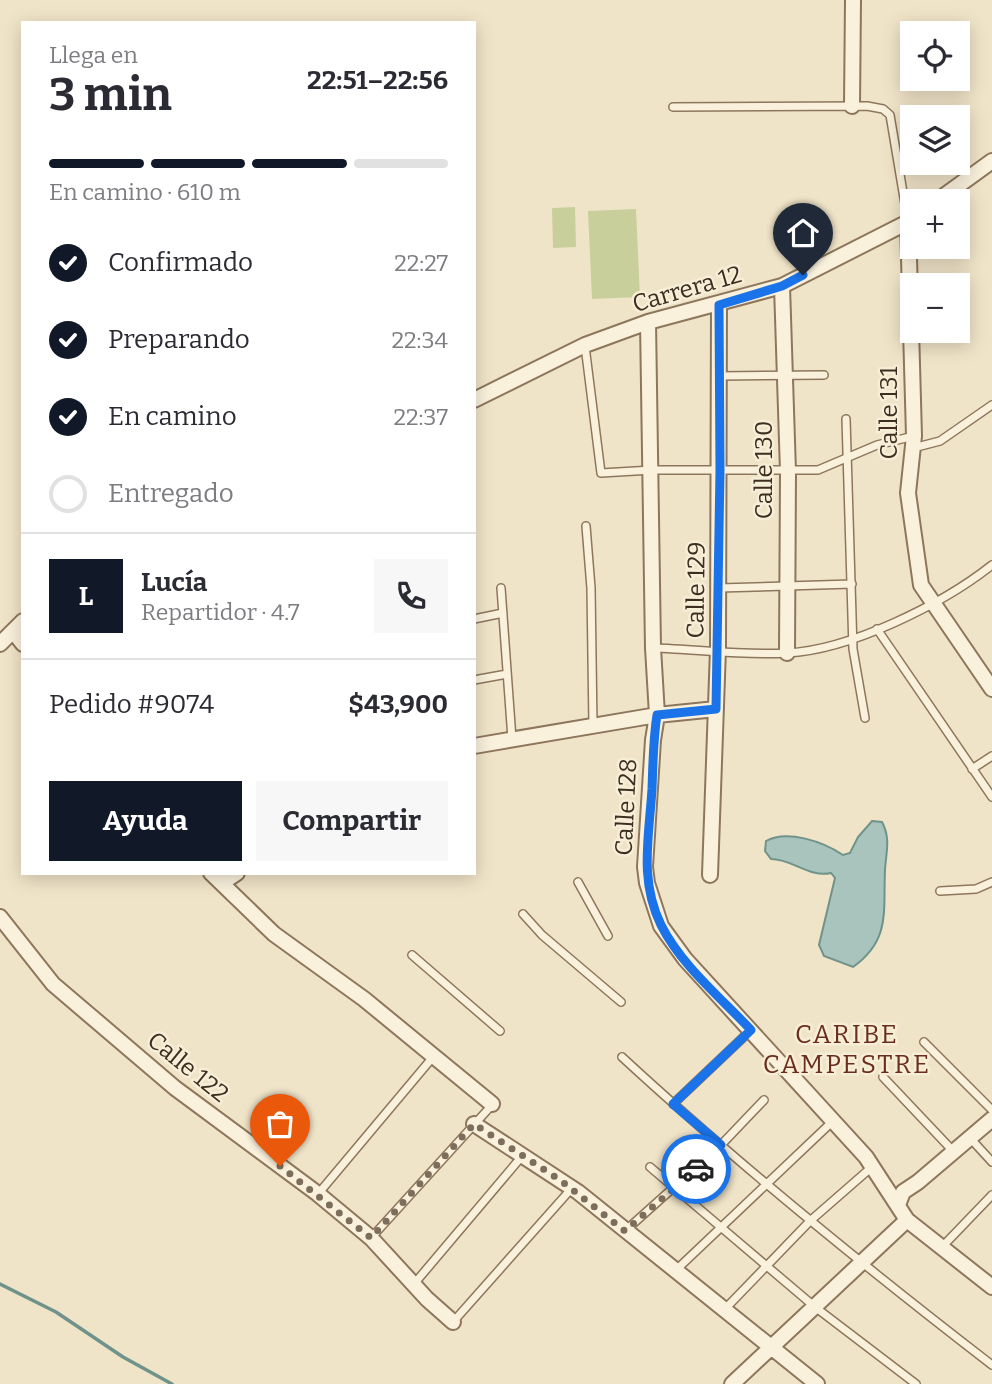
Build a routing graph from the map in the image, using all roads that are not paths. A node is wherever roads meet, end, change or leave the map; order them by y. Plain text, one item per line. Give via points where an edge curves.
1 (853, 0) edge
2 (852, 106) junction
3 (673, 107) dead end
4 (992, 161) edge
5 (904, 189) edge
6 (954, 189) edge
7 (900, 226) edge
8 (911, 259) edge
9 (782, 286) junction
10 (719, 305) junction
11 (648, 322) junction
12 (585, 345) junction
13 (824, 375) dead end
14 (719, 376) junction
15 (785, 376) junction
16 (476, 399) edge
17 (992, 405) edge
18 (846, 419) dead end
19 (913, 442) junction
20 (848, 457) junction
21 (652, 470) junction
22 (720, 471) junction
23 (788, 472) junction
24 (586, 526) dead end
25 (992, 565) edge
26 (852, 583) junction
27 (501, 588) dead end
28 (719, 588) junction
29 (786, 588) junction
30 (933, 604) junction
31 (503, 613) junction
32 (476, 619) edge
33 (18, 626) edge
34 (877, 629) junction
35 (853, 637) junction
36 (0, 644) edge
37 (653, 648) junction
38 (719, 649) junction
39 (787, 653) junction
40 (507, 674) junction
41 (476, 681) edge
42 (992, 690) edge
43 (716, 709) junction
44 (657, 715) junction
45 (864, 718) dead end
46 (593, 726) junction
47 (512, 739) junction
48 (476, 746) edge
49 (992, 756) edge
50 (972, 769) junction
51 (992, 797) edge
52 (710, 875) dead end
53 (216, 878) edge
54 (578, 882) dead end
55 (992, 883) edge
56 (940, 891) dead end
57 (523, 914) dead end
58 (0, 917) edge
59 (608, 936) dead end
60 (412, 955) dead end
61 (621, 1002) dead end
62 (751, 1030) junction
63 (500, 1031) dead end
64 (924, 1042) dead end
65 (433, 1057) junction
66 (622, 1057) dead end
67 (883, 1077) dead end
68 (764, 1100) dead end
69 (492, 1104) joint
70 (673, 1104) junction
71 (992, 1110) edge
72 (992, 1119) edge
73 (834, 1120) junction
74 (474, 1124) junction
75 (970, 1138) junction
76 (721, 1145) junction
77 (954, 1152) junction
78 (523, 1155) junction
79 (992, 1162) edge
80 (650, 1167) dead end
81 (873, 1167) junction
82 (767, 1184) junction
83 (572, 1188) junction
84 (675, 1188) junction
85 (318, 1194) junction
86 (992, 1195) edge
87 (898, 1205) junction
88 (907, 1220) junction
89 (810, 1221) junction
90 (720, 1227) junction
91 (625, 1231) junction
92 (371, 1238) junction
93 (942, 1248) junction
94 (862, 1264) junction
95 (766, 1266) junction
96 (674, 1272) junction
97 (414, 1284) junction
98 (992, 1286) edge
99 (815, 1307) junction
100 (723, 1310) junction
101 (453, 1322) joint
102 (771, 1347) junction
103 (992, 1365) edge
104 (733, 1384) edge
105 (817, 1384) edge
106 (916, 1384) edge

1 - 2 street
2 - 3 lane
2 - 5 lane, Calle 131 via 883,109 890,115
4 - 6 street
7 - 9 street, Carrera 12
8 - 19 street, Calle 131
9 - 10 street, Carrera 12
9 - 15 street, Calle 130
10 - 11 street, Carrera 12
10 - 14 street, Calle 129
11 - 12 street, Carrera 12
11 - 21 street, Calle 128
12 - 16 street, Carrera 12
12 - 21 lane via 601,474
13 - 15 lane
14 - 15 lane
14 - 22 street, Calle 129
15 - 23 street, Calle 130
17 - 19 lane via 940,441
18 - 20 lane
19 - 20 lane via 877,445
19 - 30 street, Calle 131 via 910,522 921,585
20 - 23 lane via 818,470
20 - 26 lane
21 - 22 lane
21 - 37 street, Calle 128
22 - 23 lane
22 - 28 street, Calle 129
23 - 29 street, Calle 130
24 - 46 lane
25 - 30 lane
26 - 29 lane
26 - 35 lane
27 - 31 lane
28 - 29 lane
28 - 38 street, Calle 129
29 - 39 street, Calle 130
30 - 34 lane
30 - 42 street, Calle 131
31 - 32 lane
31 - 40 lane
33 - 36 street
34 - 35 lane
34 - 50 lane
35 - 39 lane
35 - 45 lane
37 - 38 lane
37 - 44 street, Calle 128
38 - 39 lane
38 - 43 street, Calle 129
40 - 41 lane
40 - 47 lane
43 - 44 street
43 - 52 street, Calle 129
44 - 46 street
44 - 62 street, Calle 128 via 645,867 650,895 670,939
46 - 47 street
47 - 48 street
49 - 50 lane
50 - 51 lane
53 - 65 street via 274,934 364,999
54 - 59 lane
55 - 56 lane via 976,890
57 - 61 lane
58 - 85 street, Calle 122 via 53,984 175,1088
60 - 63 lane
62 - 70 lane
62 - 73 street, Calle 128
64 - 71 lane
65 - 69 street
65 - 85 lane
66 - 70 lane
67 - 77 lane
68 - 76 lane
69 - 74 lane
70 - 76 lane
72 - 75 street
73 - 81 street, Calle 128
73 - 82 lane
74 - 78 street
74 - 92 lane
75 - 77 street
75 - 79 lane
76 - 82 lane
76 - 84 lane
77 - 87 street via 902,1192
78 - 83 street
78 - 97 lane
80 - 84 lane
81 - 87 street, Calle 128
81 - 89 lane
82 - 89 lane
82 - 90 lane
83 - 91 street
83 - 101 lane
84 - 90 lane
84 - 91 lane
85 - 92 street, Calle 122
86 - 93 lane
87 - 88 street, Calle 128
88 - 93 street, Calle 128
88 - 94 street
89 - 94 lane
89 - 95 lane
90 - 95 lane
90 - 96 lane
91 - 96 street
92 - 97 street, Calle 122
93 - 98 street, Calle 128
94 - 99 street
94 - 103 lane
95 - 99 lane
95 - 100 lane
96 - 100 street
97 - 101 street, Calle 122
99 - 102 street
99 - 106 lane
100 - 102 street
102 - 104 street
102 - 105 street

